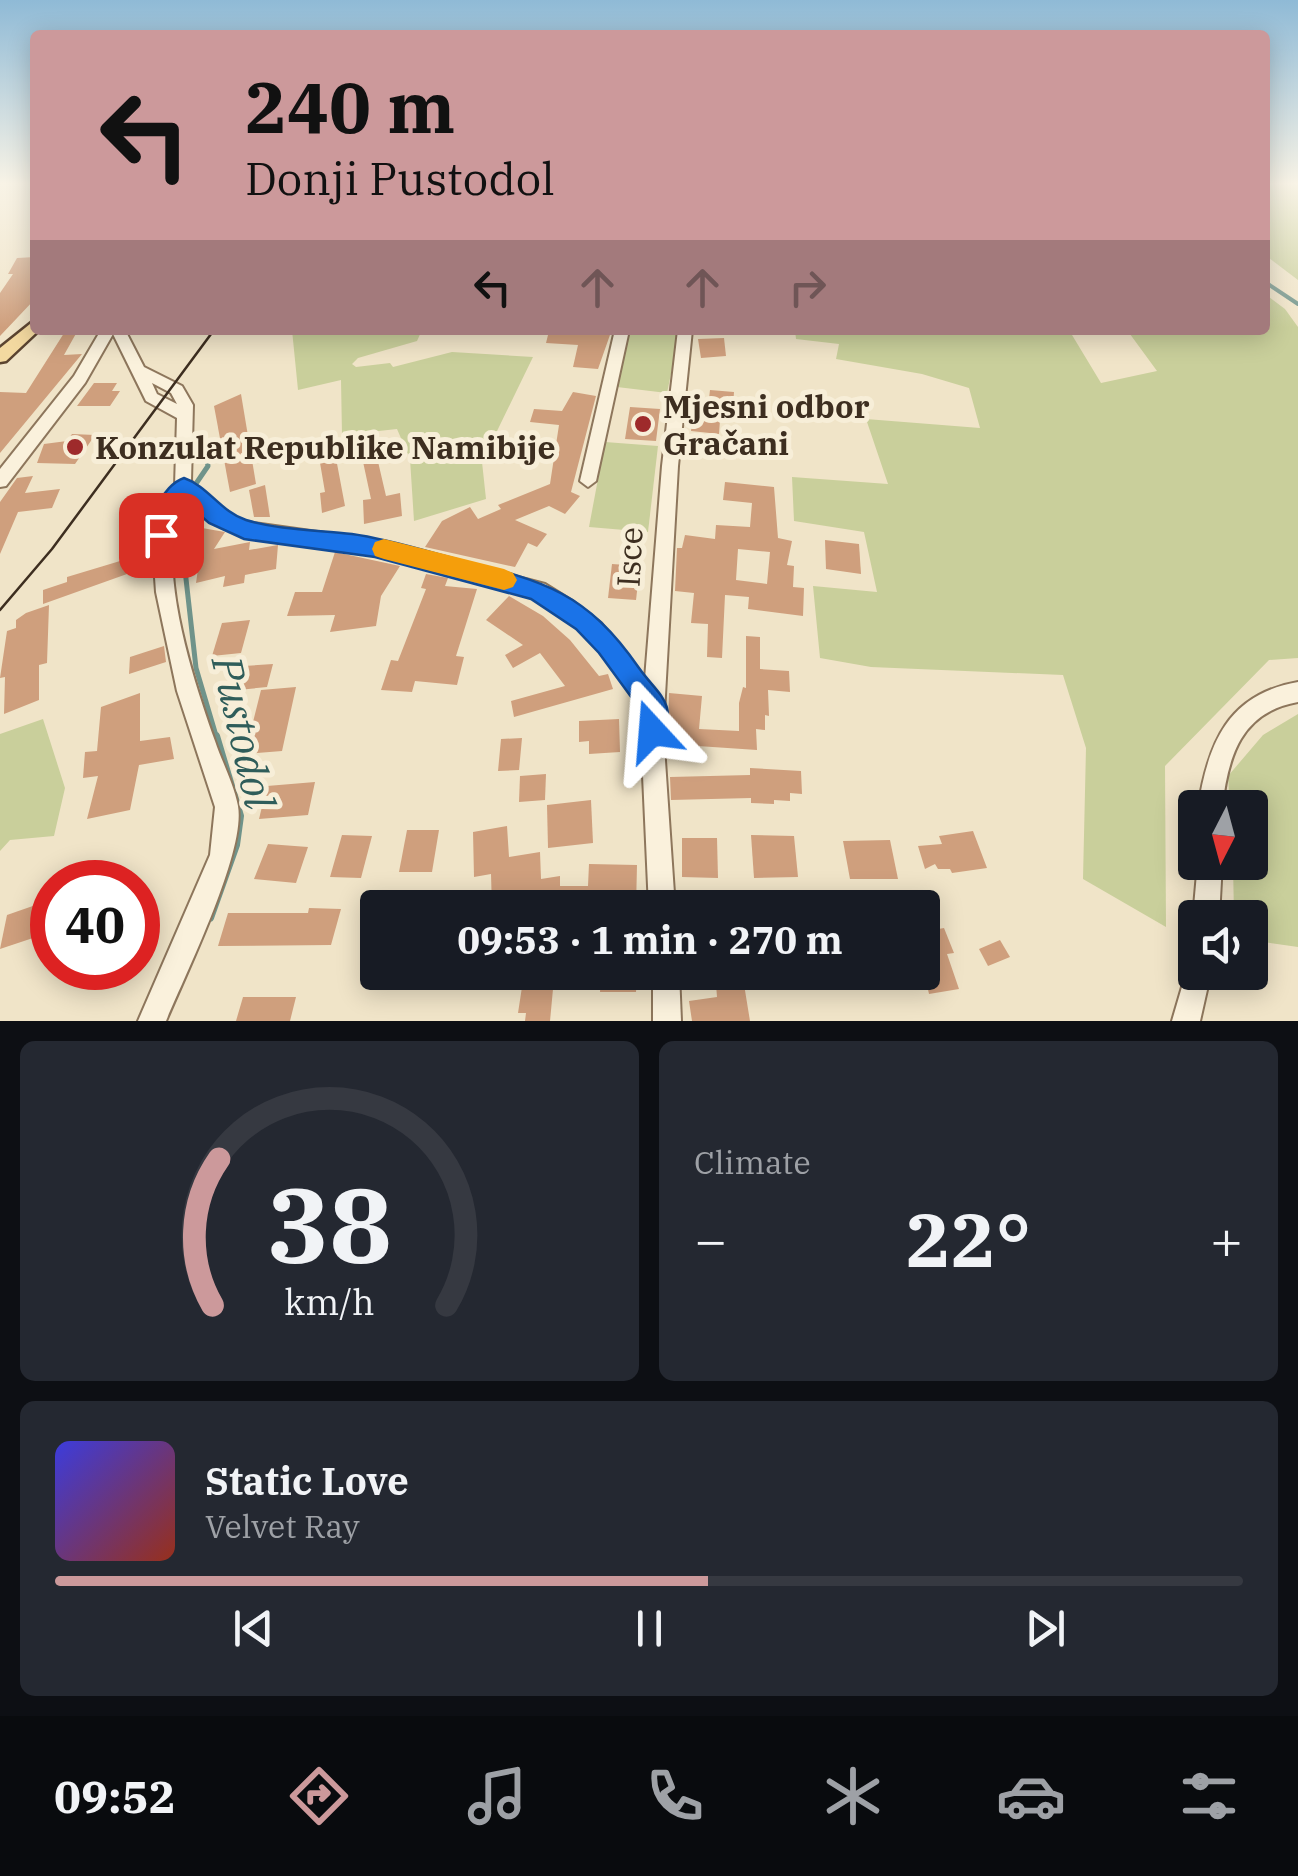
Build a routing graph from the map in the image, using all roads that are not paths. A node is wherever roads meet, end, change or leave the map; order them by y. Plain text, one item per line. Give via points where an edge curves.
1 (30, 330) edge
2 (105, 335) edge
3 (121, 335) edge
4 (621, 335) edge
5 (685, 335) edge
6 (0, 357) edge
7 (588, 481) dead end
8 (0, 482) edge
9 (188, 491) junction
10 (1298, 692) edge
11 (654, 704) junction
12 (1213, 790) edge
13 (661, 890) edge
14 (666, 990) edge
15 (1194, 990) edge
16 (152, 1021) edge
17 (666, 1021) edge
18 (1186, 1021) edge

1 - 6 main road
2 - 8 street via 80,379
3 - 9 street via 151,397 182,414
4 - 7 street
5 - 11 street, Isce
9 - 11 street via 217,517 244,529 375,547 538,590 586,622
9 - 16 street via 163,517 164,564 175,646 227,807 226,840
10 - 12 street via 1267,699 1240,723 1218,758
11 - 13 street, Isce
14 - 17 street
15 - 18 street

